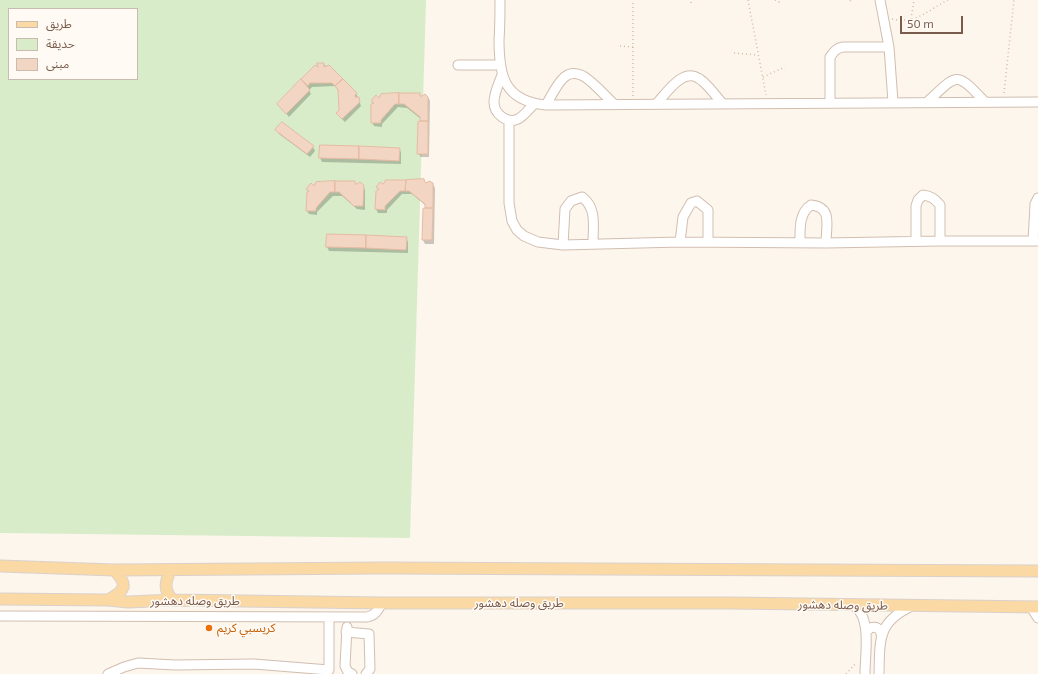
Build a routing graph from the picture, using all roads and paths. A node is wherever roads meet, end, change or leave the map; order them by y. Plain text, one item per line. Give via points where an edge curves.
1 (500, 0) edge
2 (633, 0) edge
3 (748, 0) edge
4 (775, 0) edge
5 (880, 0) edge
6 (914, 0) edge
7 (948, 0) edge
8 (1014, 0) edge
9 (781, 3) dead end
10 (884, 18) junction
11 (911, 19) junction
12 (620, 46) dead end
13 (633, 47) junction
14 (889, 47) junction
15 (734, 53) dead end
16 (759, 56) junction
17 (458, 65) dead end
18 (500, 65) junction
19 (784, 67) dead end
20 (502, 75) junction
21 (763, 77) junction
22 (1036, 100) edge
23 (830, 102) junction
24 (893, 102) junction
25 (927, 102) junction
26 (985, 102) junction
27 (1003, 102) junction
28 (722, 103) junction
29 (768, 103) junction
30 (534, 104) junction
31 (614, 104) junction
32 (633, 104) junction
33 (656, 104) junction
34 (546, 105) junction
35 (509, 120) junction
36 (1038, 198) edge
37 (940, 240) junction
38 (916, 241) junction
39 (1036, 241) edge
40 (680, 242) junction
41 (708, 242) junction
42 (800, 242) junction
43 (593, 243) junction
44 (826, 243) junction
45 (563, 245) junction
46 (0, 566) edge
47 (114, 570) junction
48 (172, 570) junction
49 (1038, 571) edge
50 (0, 599) edge
51 (108, 600) junction
52 (173, 600) junction
53 (382, 603) junction
54 (850, 604) junction
55 (913, 606) junction
56 (1034, 607) edge
57 (0, 616) edge
58 (329, 618) junction
59 (347, 618) junction
60 (1038, 618) edge
61 (346, 632) junction
62 (866, 632) junction
63 (881, 634) junction
64 (866, 652) junction
65 (329, 670) junction
66 (349, 672) edge
67 (108, 674) edge
68 (366, 674) edge
69 (846, 674) edge
70 (865, 674) edge
71 (879, 674) edge

1 - 18 street
2 - 13 path
3 - 16 path
4 - 9 path
5 - 10 street
6 - 11 path
7 - 11 path
8 - 27 path
10 - 11 path
10 - 14 street
12 - 13 path
13 - 32 path
14 - 23 street via 843,47 834,51 830,57
14 - 24 street
15 - 16 path
16 - 21 path
17 - 18 street
18 - 20 street
19 - 21 path
20 - 30 street via 514,94
20 - 35 street via 494,106 499,115
21 - 29 path
22 - 27 street
23 - 24 street
23 - 29 street
24 - 25 street
25 - 26 street
25 - 26 street via 949,82 960,79 971,86
26 - 27 street
28 - 29 street
28 - 33 street
28 - 33 street via 698,78 690,76 682,77
30 - 34 street
30 - 35 street via 520,118
31 - 32 street
31 - 34 street
31 - 34 street via 587,79 573,73 565,76
32 - 33 street
35 - 45 street via 509,203 512,221 524,236 538,242
36 - 39 street via 1035,204
37 - 38 street
37 - 38 street via 940,205 935,199 923,195 916,206
37 - 39 street
38 - 44 street
40 - 41 street
40 - 41 street via 683,217 691,203 697,202 708,210
40 - 43 street
41 - 42 street
42 - 44 street
42 - 44 street via 801,219 805,209 817,205 824,209 827,216
43 - 45 street
43 - 45 street via 592,210 589,202 582,196 577,197 565,209
46 - 47 main road
47 - 48 main road
47 - 51 main road via 123,580 124,586 117,595
48 - 49 main road via 383,568
48 - 52 main road via 165,585
50 - 51 main road, طريق وصله دهشور
51 - 52 main road, طريق وصله دهشور
52 - 53 main road, طريق وصله دهشور
53 - 54 main road, طريق وصله دهشور
53 - 59 street via 373,616
54 - 55 main road, طريق وصله دهشور
54 - 62 street via 861,612
55 - 56 main road, طريق وصله دهشور
55 - 63 street via 893,618
56 - 60 street
57 - 58 street
58 - 59 street
58 - 65 street
59 - 61 street
61 - 66 street via 345,666
61 - 68 street via 369,634 370,669
62 - 63 street via 873,627 879,629
62 - 64 street
63 - 71 street
64 - 69 path
64 - 70 street
65 - 66 street
65 - 67 street via 254,664 138,663

